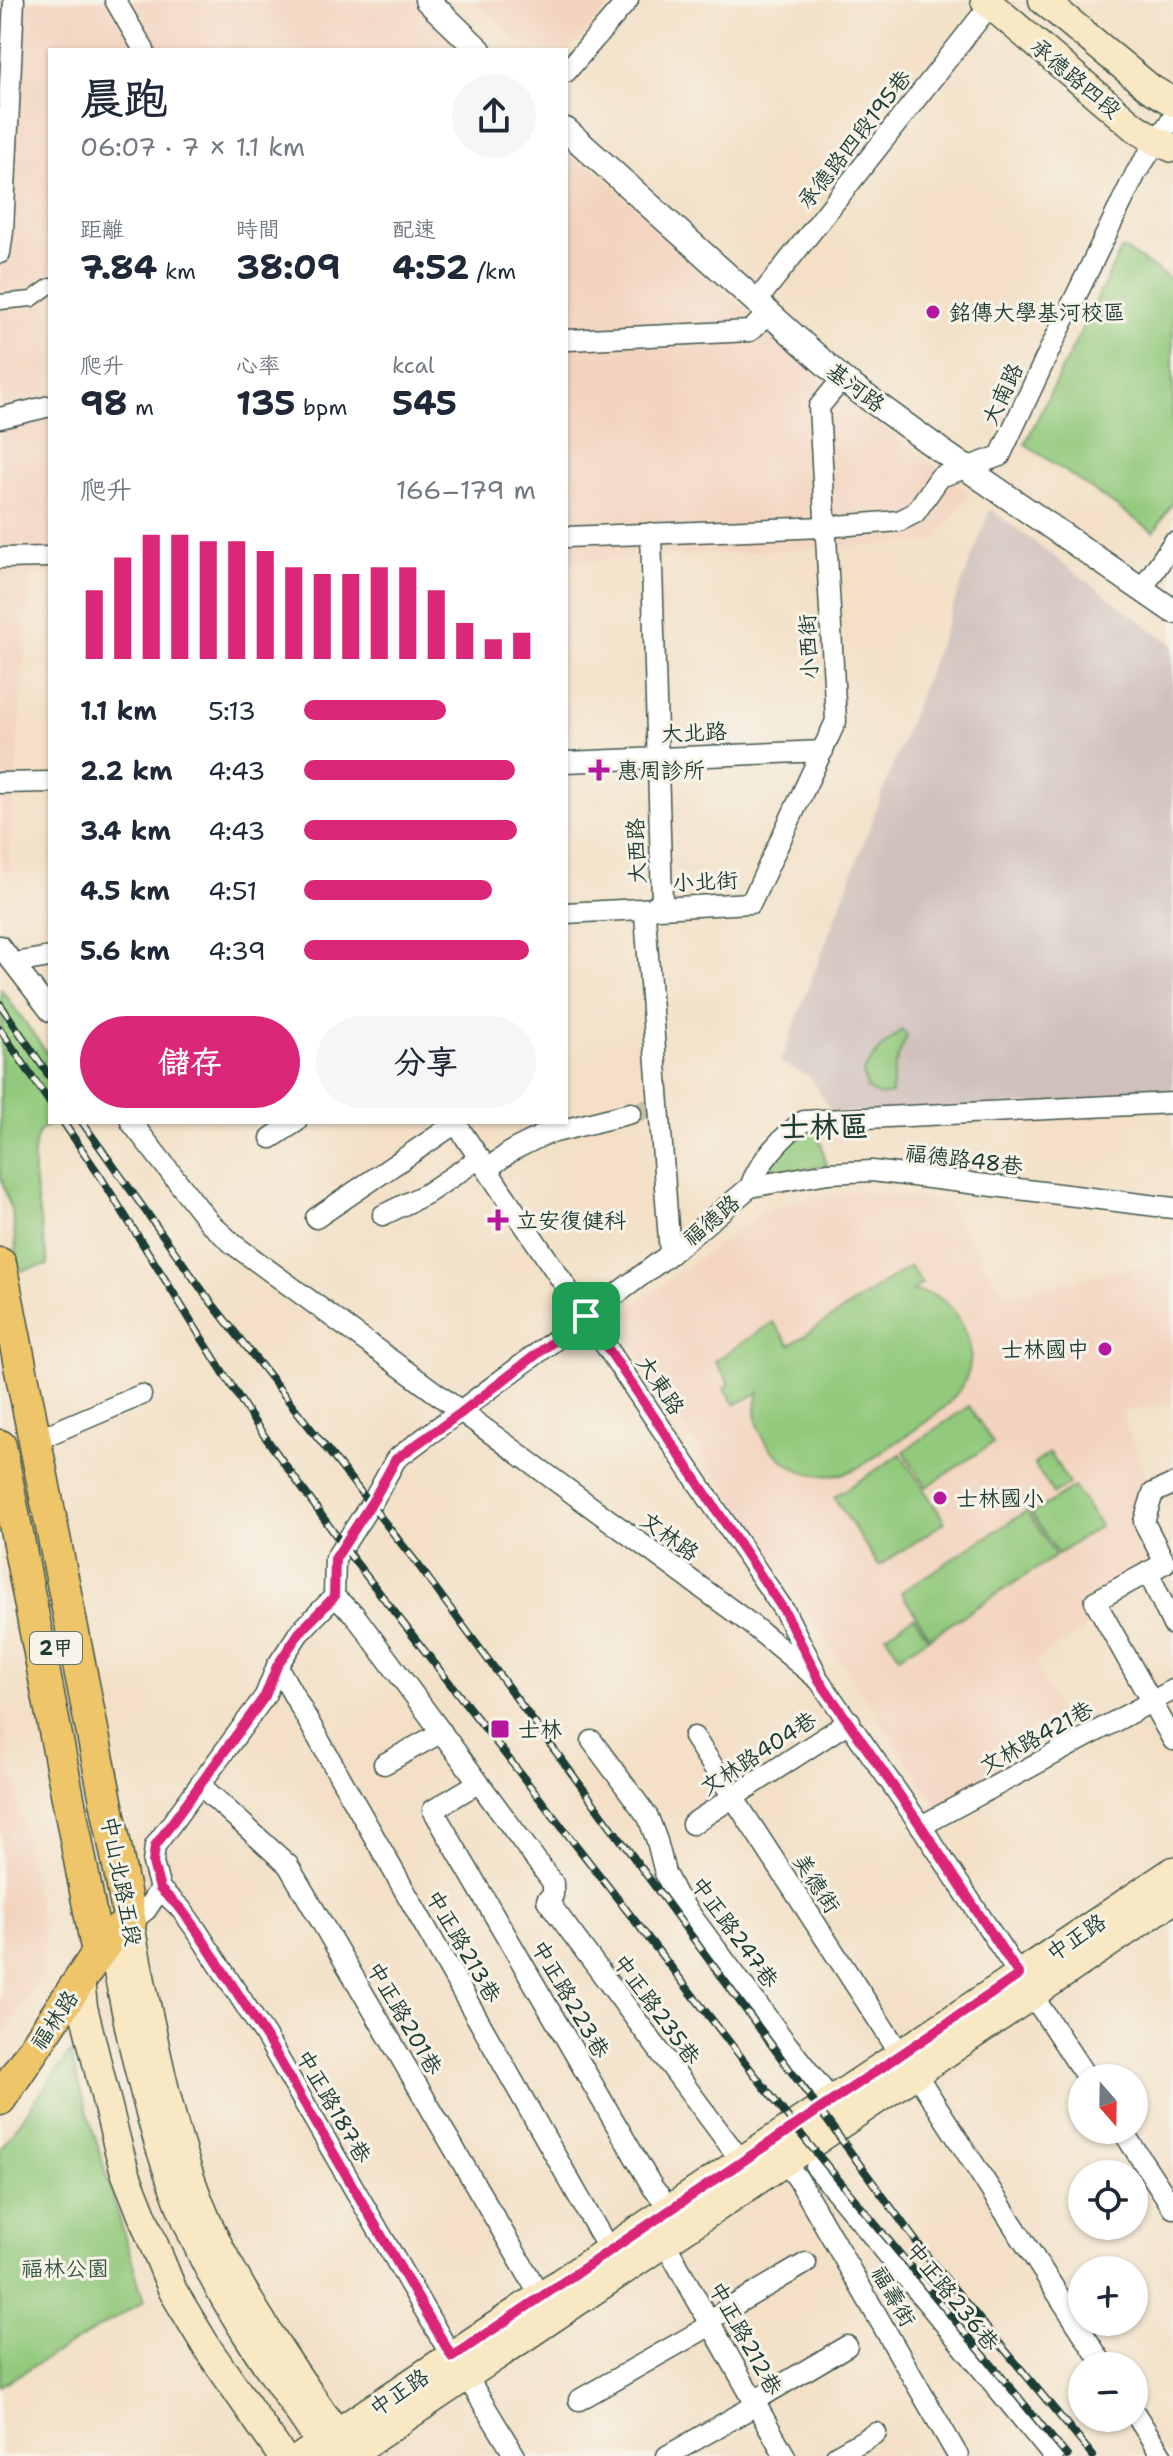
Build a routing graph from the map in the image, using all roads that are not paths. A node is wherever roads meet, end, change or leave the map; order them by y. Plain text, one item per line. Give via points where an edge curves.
1 (14, 0) edge
2 (115, 0) edge
3 (427, 0) edge
4 (628, 0) edge
5 (1043, 0) edge
6 (987, 2) edge
7 (143, 48) edge
8 (477, 48) edge
9 (568, 70) edge
10 (1173, 102) edge
11 (1173, 117) edge
12 (568, 132) edge
13 (1165, 144) edge
14 (0, 253) edge
15 (48, 287) edge
16 (0, 302) edge
17 (763, 308) junction
18 (568, 340) dead end
19 (842, 379) junction
20 (48, 406) edge
21 (0, 418) edge
22 (969, 469) junction
23 (825, 527) junction
24 (651, 533) junction
25 (568, 537) edge
26 (1173, 543) edge
27 (48, 557) edge
28 (0, 558) edge
29 (1142, 589) junction
30 (1173, 611) edge
31 (823, 751) junction
32 (656, 758) junction
33 (568, 762) edge
34 (48, 782) edge
35 (0, 783) edge
36 (751, 903) joint
37 (654, 907) junction
38 (568, 913) edge
39 (0, 946) edge
40 (48, 957) edge
41 (14, 963) junction
42 (48, 1008) edge
43 (1173, 1103) edge
44 (646, 1110) junction
45 (136, 1124) edge
46 (293, 1124) edge
47 (455, 1124) edge
48 (457, 1124) edge
49 (271, 1138) dead end
50 (483, 1163) junction
51 (750, 1187) junction
52 (1173, 1208) edge
53 (383, 1215) dead end
54 (316, 1218) dead end
55 (670, 1254) junction
56 (0, 1264) edge
57 (586, 1316) junction
58 (0, 1361) edge
59 (141, 1395) dead end
60 (461, 1413) junction
61 (34, 1439) junction
62 (0, 1446) edge
63 (1173, 1484) edge
64 (0, 1542) edge
65 (1148, 1572) junction
66 (52, 1576) junction
67 (334, 1597) junction
68 (1173, 1625) edge
69 (277, 1666) junction
70 (819, 1680) junction
71 (1173, 1690) edge
72 (1152, 1700) junction
73 (850, 1721) junction
74 (442, 1732) junction
75 (694, 1737) dead end
76 (1173, 1740) edge
77 (592, 1741) dead end
78 (384, 1764) dead end
79 (72, 1772) junction
80 (478, 1783) junction
81 (200, 1785) junction
82 (734, 1797) junction
83 (692, 1824) dead end
84 (921, 1826) junction
85 (1173, 1871) edge
86 (160, 1889) junction
87 (1173, 1900) edge
88 (113, 1937) junction
89 (80, 1980) junction
90 (1026, 1985) junction
91 (908, 2064) junction
92 (1078, 2064) edge
93 (0, 2099) edge
94 (832, 2101) junction
95 (1131, 2144) edge
96 (742, 2162) junction
97 (785, 2162) junction
98 (816, 2167) dead end
99 (1173, 2208) edge
100 (671, 2209) junction
101 (665, 2243) junction
102 (609, 2250) junction
103 (806, 2263) dead end
104 (541, 2297) junction
105 (710, 2323) junction
106 (847, 2346) dead end
107 (1095, 2352) edge
108 (459, 2367) junction
109 (579, 2400) dead end
110 (755, 2403) junction
111 (1147, 2432) edge
112 (876, 2433) dead end
113 (324, 2452) edge
114 (515, 2456) edge
115 (667, 2456) edge
116 (785, 2456) edge
117 (836, 2456) edge
118 (958, 2456) edge
119 (1053, 2456) edge
120 (1162, 2456) edge

1 - 14 street
2 - 7 street
3 - 8 street
4 - 9 street
5 - 10 main road, 承德路四段
6 - 13 main road, 承德路四段 via 1133,126
6 - 17 street, 承德路四段195巷
11 - 13 street, 大南路
12 - 17 street, 基河路
13 - 22 street, 大南路 via 1136,173 1000,456
15 - 16 street via 32,299
17 - 18 street via 750,331
17 - 19 street, 基河路
19 - 22 street, 基河路
19 - 23 street, 小西街 via 819,407
20 - 21 street
22 - 23 street, 大南路 via 940,477 915,513 899,521
22 - 29 street, 基河路
23 - 24 street, 大南路
23 - 31 street, 小西街 via 836,721
24 - 25 street, 大南路
24 - 32 street, 大西路
26 - 29 street
27 - 28 street
29 - 30 street, 基河路
31 - 32 street, 大北路
31 - 36 street, 小西街
32 - 33 street, 大北路
32 - 37 street, 大西路 via 662,900
34 - 35 street
36 - 37 street, 小北街
37 - 38 street, 小北街
37 - 44 street, 大西路 via 645,915
39 - 41 street
40 - 41 street
41 - 42 street
43 - 51 street, 福德路 via 804,1121 769,1157
44 - 50 street via 543,1135
44 - 55 street, 大西路
45 - 60 street, 文林路 via 210,1223 233,1244
46 - 49 street
47 - 54 street
48 - 50 street, 大東路
50 - 53 street
50 - 57 street, 大東路
51 - 52 street, 福德路48巷 via 872,1171
51 - 55 street, 福德路
55 - 57 street, 福德路
56 - 61 main road, 中山北路五段
57 - 60 street, 福德路
57 - 70 street, 大東路 via 785,1612
58 - 66 main road, 中山北路五段 / 2甲
59 - 61 street
60 - 67 street, 福德路 via 396,1459 335,1559
60 - 70 street, 文林路 via 748,1622
61 - 66 main road, 中山北路五段
62 - 79 main road, 中山北路五段 / 2甲
63 - 65 street via 1153,1493 1144,1522 1165,1563
64 - 79 main road, 中山北路五段
65 - 68 street
65 - 72 street via 1095,1601
66 - 79 main road, 中山北路五段 / 2甲
67 - 69 street via 299,1633
67 - 74 street via 354,1614
69 - 81 street via 265,1696
69 - 102 street, 中正路213巷
70 - 73 street, 文林路
71 - 72 street, 文林路421巷
72 - 76 street
72 - 84 street, 文林路421巷
73 - 82 street, 文林路404巷
73 - 84 street, 文林路
74 - 78 street
74 - 80 street
75 - 82 street, 美德街
77 - 94 street, 中正路247巷 via 648,1817 676,1895
79 - 88 main road, 中山北路五段 / 2甲
79 - 89 main road, 中山北路五段
80 - 96 street, 中正路235巷 via 553,1883 547,1900
80 - 100 street, 中正路223巷 via 433,1810 653,2188
81 - 86 street via 155,1846
81 - 104 street, 中正路201巷 via 288,1865
82 - 83 street, 文林路404巷
82 - 91 street, 美德街
84 - 90 street, 文林路
85 - 90 main road, 中正路
86 - 88 street via 146,1910
86 - 108 street, 中正路187巷 via 197,1931 266,2037
87 - 90 main road, 中正路
88 - 89 main road
88 - 113 main road, 中山北路五段 via 157,2146 180,2207 240,2325
89 - 93 main road, 福林路
89 - 113 main road, 中山北路五段 via 125,2172 168,2278 208,2349
90 - 91 main road, 中正路
90 - 92 street, 文林路
91 - 94 main road, 中正路
91 - 97 main road, 中正路
91 - 107 street, 美德街
94 - 96 main road, 中正路
95 - 99 street
96 - 100 main road, 中正路
97 - 101 main road, 中正路
97 - 118 street, 福壽街
98 - 119 street, 中正路236巷
100 - 102 main road, 中正路
101 - 105 street, 中正路212巷
101 - 108 main road, 中正路
102 - 104 main road, 中正路
103 - 105 street
104 - 108 main road, 中正路
105 - 109 street
105 - 110 street, 中正路212巷
106 - 110 street
108 - 113 main road, 中正路
108 - 114 street, 中正路187巷
110 - 115 street
110 - 116 street, 中正路212巷
111 - 120 street
112 - 117 street

